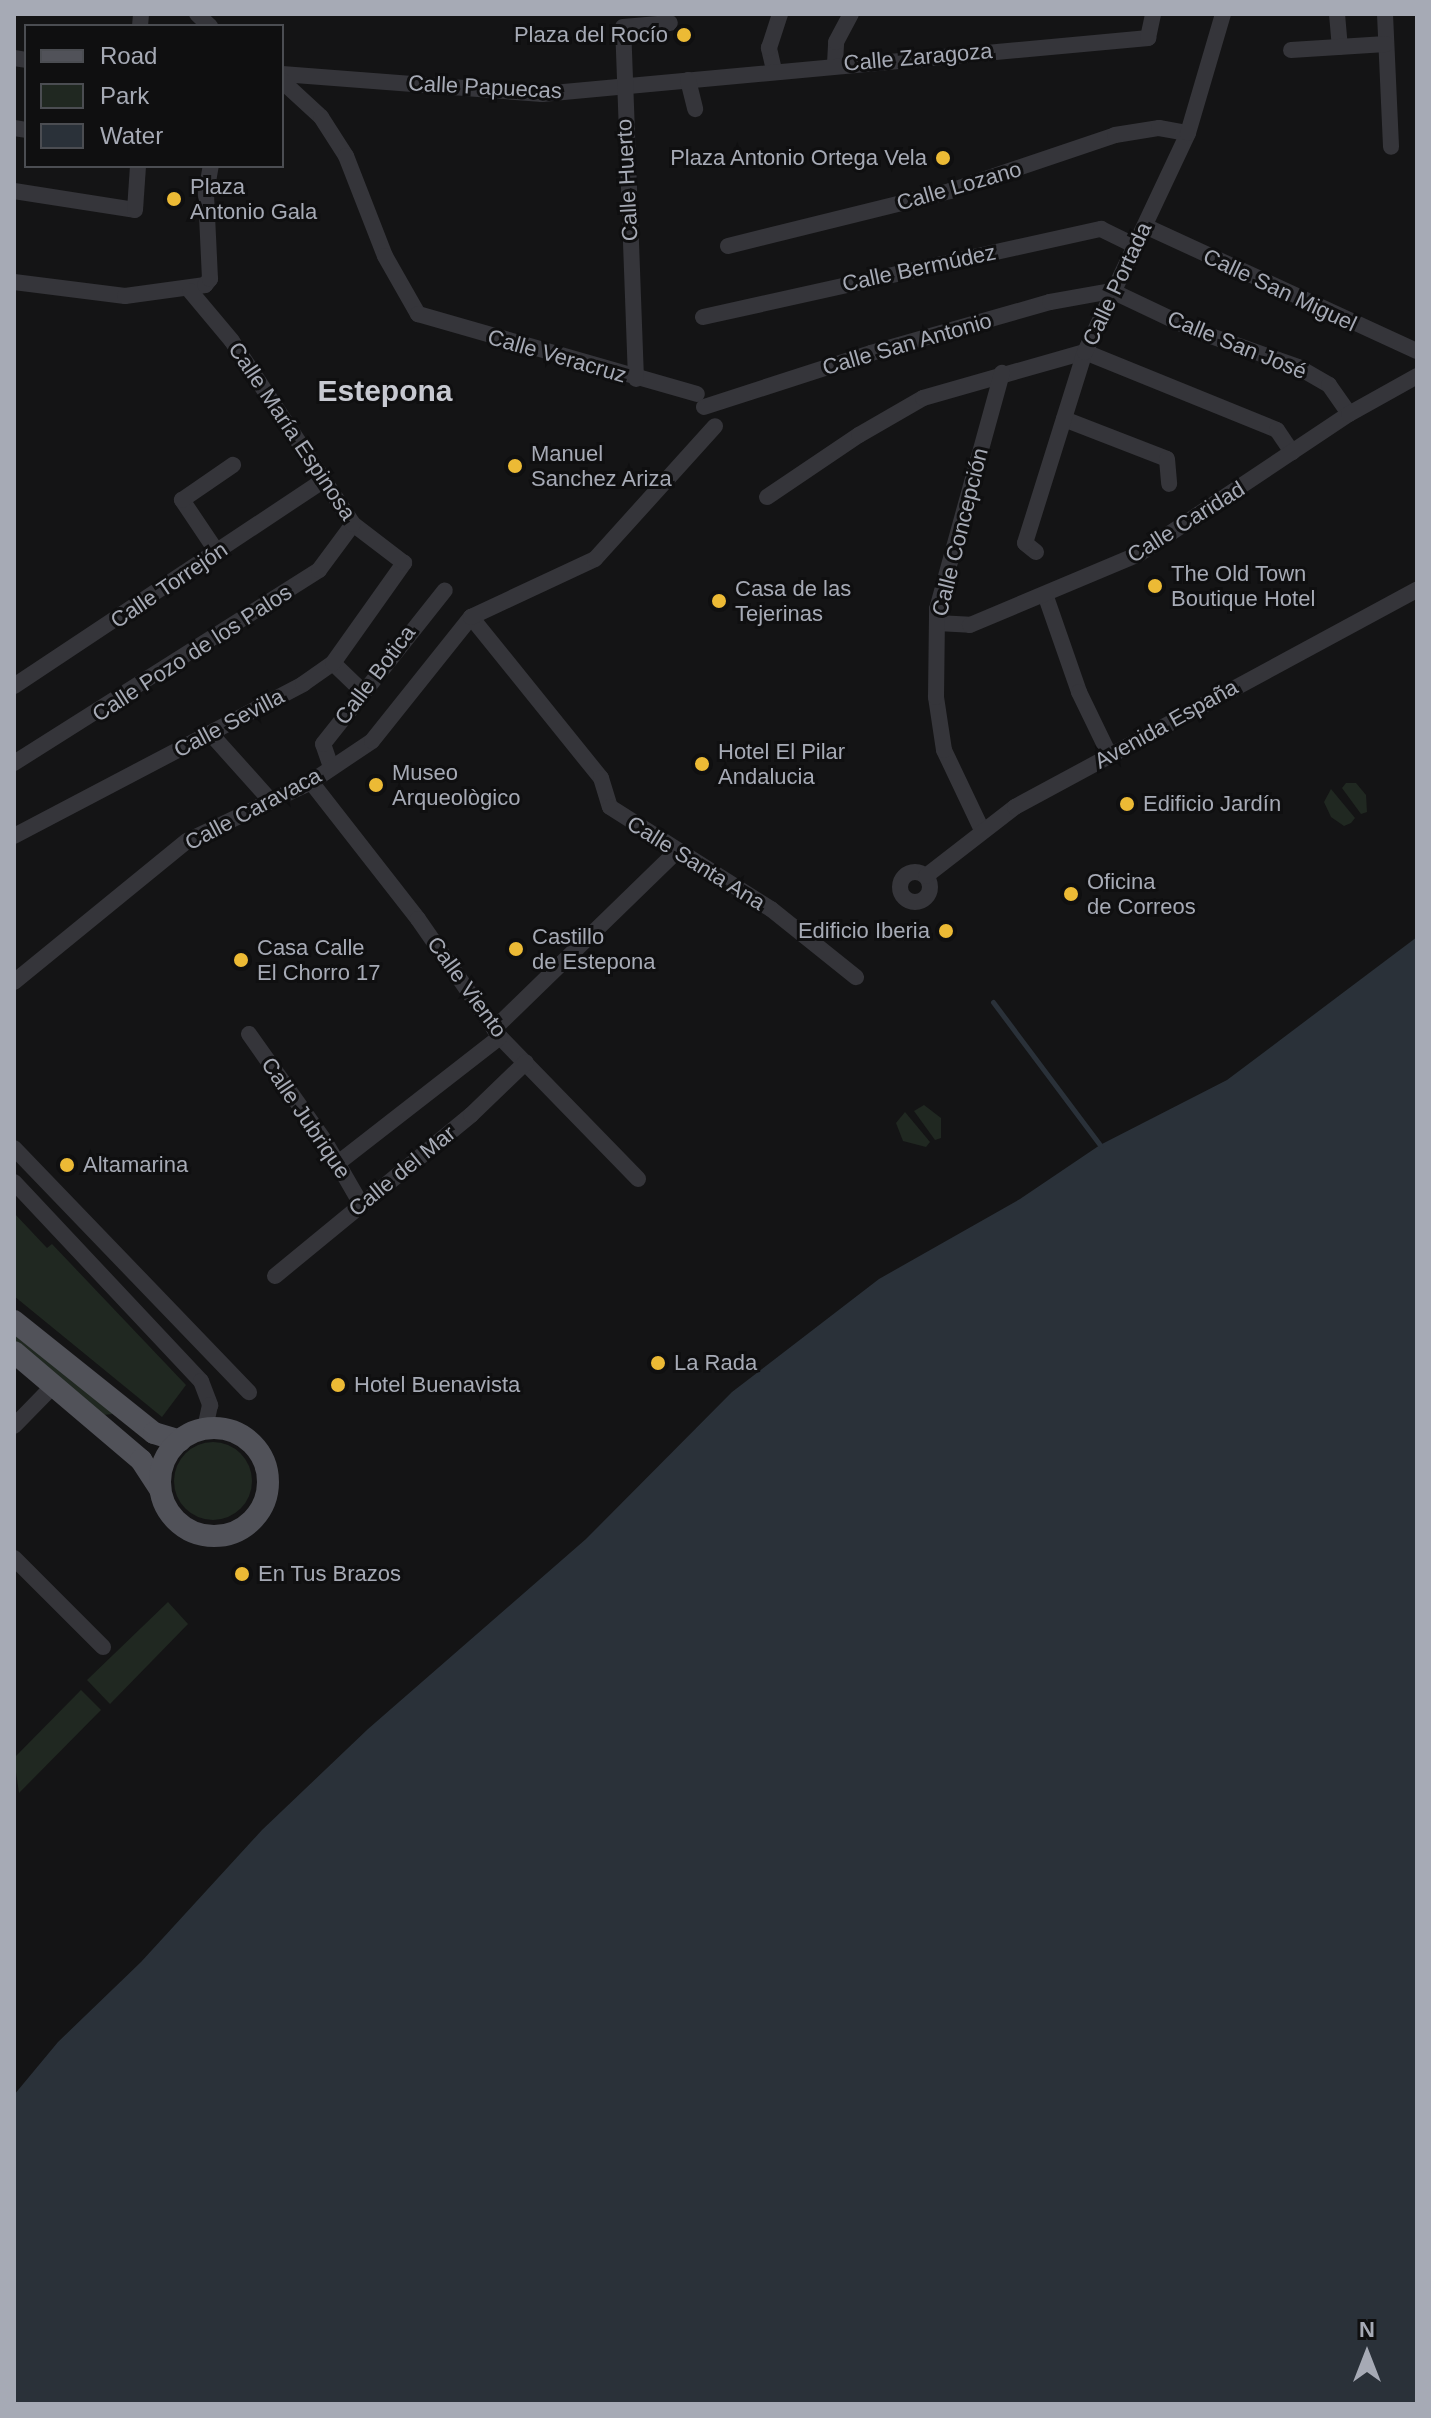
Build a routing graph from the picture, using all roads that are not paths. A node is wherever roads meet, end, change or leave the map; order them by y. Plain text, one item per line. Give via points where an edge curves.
1 (780, 14) edge
2 (851, 14) edge
3 (1153, 14) edge
4 (1223, 14) edge
5 (1337, 14) edge
6 (1385, 14) edge
7 (670, 23) dead end
8 (1386, 44) junction
9 (1340, 47) junction
10 (1291, 50) dead end
11 (835, 64) junction
12 (774, 70) junction
13 (284, 74) edge
14 (688, 80) junction
15 (284, 83) edge
16 (623, 86) junction
17 (695, 109) dead end
18 (1188, 133) junction
19 (1391, 147) dead end
20 (138, 168) edge
21 (211, 168) edge
22 (14, 191) edge
23 (1145, 226) junction
24 (1134, 245) junction
25 (728, 246) dead end
26 (14, 282) edge
27 (190, 291) junction
28 (1112, 291) junction
29 (703, 317) dead end
30 (1417, 351) edge
31 (1085, 352) junction
32 (1002, 373) junction
33 (1417, 376) edge
34 (636, 379) junction
35 (700, 401) joint
36 (1349, 414) junction
37 (1064, 419) junction
38 (715, 426) dead end
39 (1292, 452) junction
40 (233, 465) dead end
41 (322, 481) junction
42 (1169, 484) dead end
43 (767, 497) dead end
44 (353, 524) junction
45 (217, 552) junction
46 (1036, 552) dead end
47 (404, 563) joint
48 (445, 590) dead end
49 (1417, 590) edge
50 (1046, 597) junction
51 (471, 617) junction
52 (937, 623) junction
53 (333, 663) junction
54 (14, 686) edge
55 (362, 691) junction
56 (210, 733) junction
57 (1109, 754) junction
58 (14, 763) edge
59 (331, 767) junction
60 (311, 782) junction
61 (271, 801) junction
62 (981, 828) junction
63 (14, 836) edge
64 (677, 851) junction
65 (926, 876) dead end
66 (856, 977) dead end
67 (14, 982) edge
68 (497, 1033) junction
69 (249, 1034) dead end
70 (526, 1062) junction
71 (14, 1148) edge
72 (338, 1163) junction
73 (638, 1179) dead end
74 (14, 1182) edge
75 (57, 1193) junction
76 (361, 1204) junction
77 (39, 1209) junction
78 (275, 1276) dead end
79 (154, 1294) junction
80 (136, 1310) junction
81 (14, 1321) edge
82 (192, 1334) junction
83 (165, 1341) junction
84 (14, 1352) edge
85 (52, 1387) junction
86 (249, 1392) dead end
87 (14, 1426) edge
88 (205, 1429) junction
89 (180, 1441) junction
90 (160, 1489) junction
91 (14, 1558) edge
92 (103, 1647) dead end

1 - 12 street via 769,48
2 - 11 street via 836,42
3 - 11 street, Calle Zaragoza via 1148,38
4 - 18 street, Calle Portada
5 - 9 street
6 - 8 street
7 - 16 street, Calle Huerto via 623,27
8 - 9 street
8 - 19 street
9 - 10 street
11 - 12 street, Calle Zaragoza
12 - 14 street, Calle Zaragoza
13 - 16 street, Calle Papuecas via 542,94
14 - 16 street, Calle Papuecas
14 - 17 street
15 - 34 street, Calle Veracruz via 321,117 346,156 385,256 418,314
16 - 34 street, Calle Huerto
18 - 23 street, Calle Portada
18 - 25 street, Calle Lozano via 1159,128 1115,135 950,191
20 - 22 street via 135,210
21 - 27 street via 206,193 210,279
23 - 24 street, Calle Portada
23 - 30 street, Calle San Miguel
24 - 28 street, Calle Portada
24 - 29 street, Calle Bermúdez via 1101,229
26 - 27 street via 125,296
27 - 41 street, Calle María Espinosa via 232,341
28 - 31 street, Calle Portada
28 - 35 street, Calle San Antonio via 1050,302
28 - 36 street, Calle San José via 1194,330 1298,367 1329,385
31 - 32 street
31 - 37 street, Calle Portada
31 - 39 street via 1277,430
32 - 43 street via 923,398
32 - 52 street, Calle Concepción
33 - 36 street, Calle Caridad
34 - 35 street, Calle Veracruz
36 - 39 street, Calle Caridad
37 - 42 street via 1167,459
37 - 46 street, Calle Portada via 1025,543
38 - 51 street via 595,559
39 - 50 street, Calle Caridad via 1139,554
40 - 45 street via 182,500
41 - 44 street, Calle María Espinosa
41 - 45 street, Calle Torrejón
44 - 47 street, Calle María Espinosa
44 - 58 street, Calle Pozo de los Palos via 319,570
45 - 54 street, Calle Torrejón
47 - 53 street, Calle Sevilla
48 - 55 street, Calle Botica
49 - 57 street, Avenida España
50 - 52 street, Calle Caridad via 970,625
50 - 57 street via 1079,692
51 - 59 street, Calle Caravaca via 372,741
51 - 64 street, Calle Santa Ana via 601,778 610,807
52 - 62 street, Calle Concepción via 936,697 944,750
53 - 55 street
53 - 56 street, Calle Sevilla
55 - 59 street, Calle Botica via 323,744
56 - 61 street
56 - 63 street, Calle Sevilla
57 - 62 street, Avenida España
59 - 60 street, Calle Caravaca
60 - 61 street, Calle Caravaca
60 - 68 street, Calle Viento via 418,919
61 - 67 street, Calle Caravaca via 187,841
62 - 65 street, Avenida España
64 - 66 street, Calle Santa Ana via 771,909
64 - 68 street
68 - 70 street, Calle Viento
68 - 72 street
69 - 72 street, Calle Jubrique
70 - 73 street, Calle Viento
70 - 76 street, Calle del Mar via 471,1115
71 - 75 street
72 - 76 street, Calle Jubrique
74 - 77 street
75 - 77 street
75 - 79 street
76 - 78 street, Calle del Mar
77 - 80 street
79 - 80 street
79 - 82 street
80 - 83 street
81 - 89 main road via 154,1433
82 - 83 street
82 - 86 street
83 - 88 street via 209,1396
84 - 85 main road
85 - 87 street
85 - 90 main road via 141,1460
88 - 89 main road
88 - 90 main road via 231,1431 261,1456 267,1492 256,1516 225,1535 196,1533 172,1516
89 - 90 main road via 162,1467
91 - 92 street

